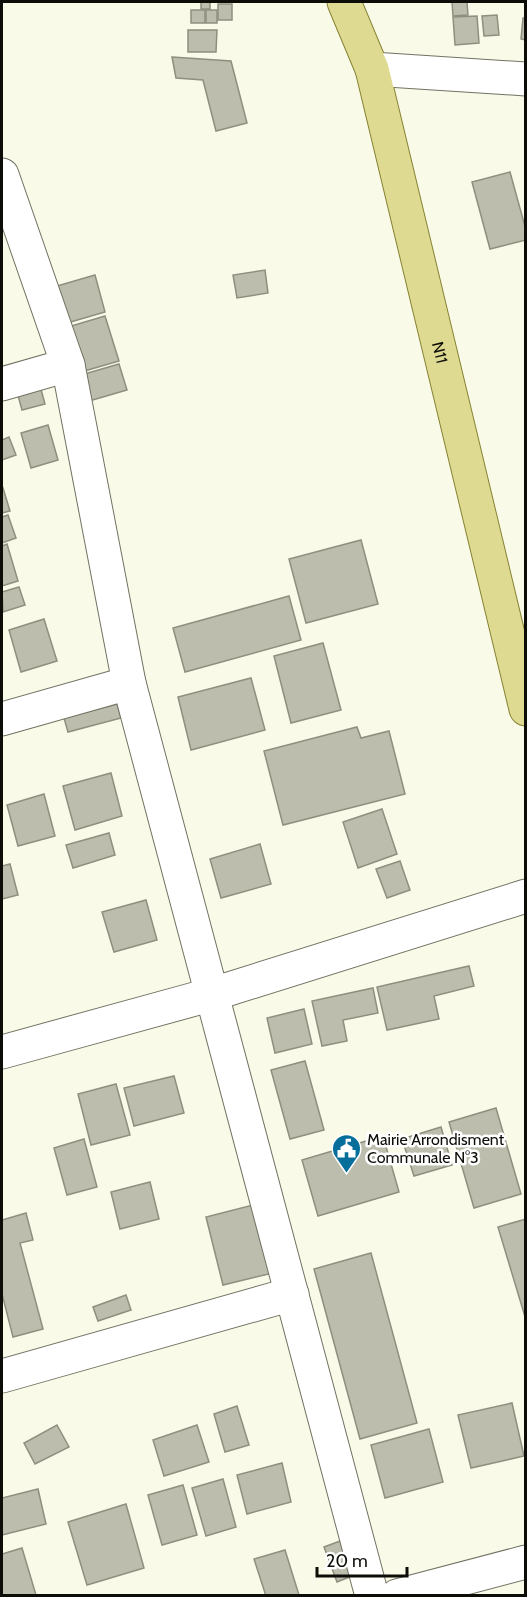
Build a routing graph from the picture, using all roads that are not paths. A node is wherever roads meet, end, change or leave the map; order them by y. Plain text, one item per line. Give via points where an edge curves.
1 (344, 2) edge
2 (372, 69) junction
3 (525, 79) edge
4 (2, 175) edge
5 (68, 365) junction
6 (2, 384) edge
7 (129, 683) junction
8 (525, 708) edge
9 (2, 719) edge
10 (525, 896) edge
11 (213, 994) junction
12 (2, 1052) edge
13 (292, 1294) junction
14 (2, 1376) edge
15 (525, 1562) edge
16 (372, 1596) edge
17 (397, 1596) edge

1 - 2 main road, N11
2 - 3 street
2 - 8 main road, N11
4 - 5 street
5 - 6 street
5 - 7 street
7 - 9 street
7 - 11 street
10 - 11 street
11 - 12 street
11 - 13 street
13 - 14 street
13 - 16 street
15 - 17 street

